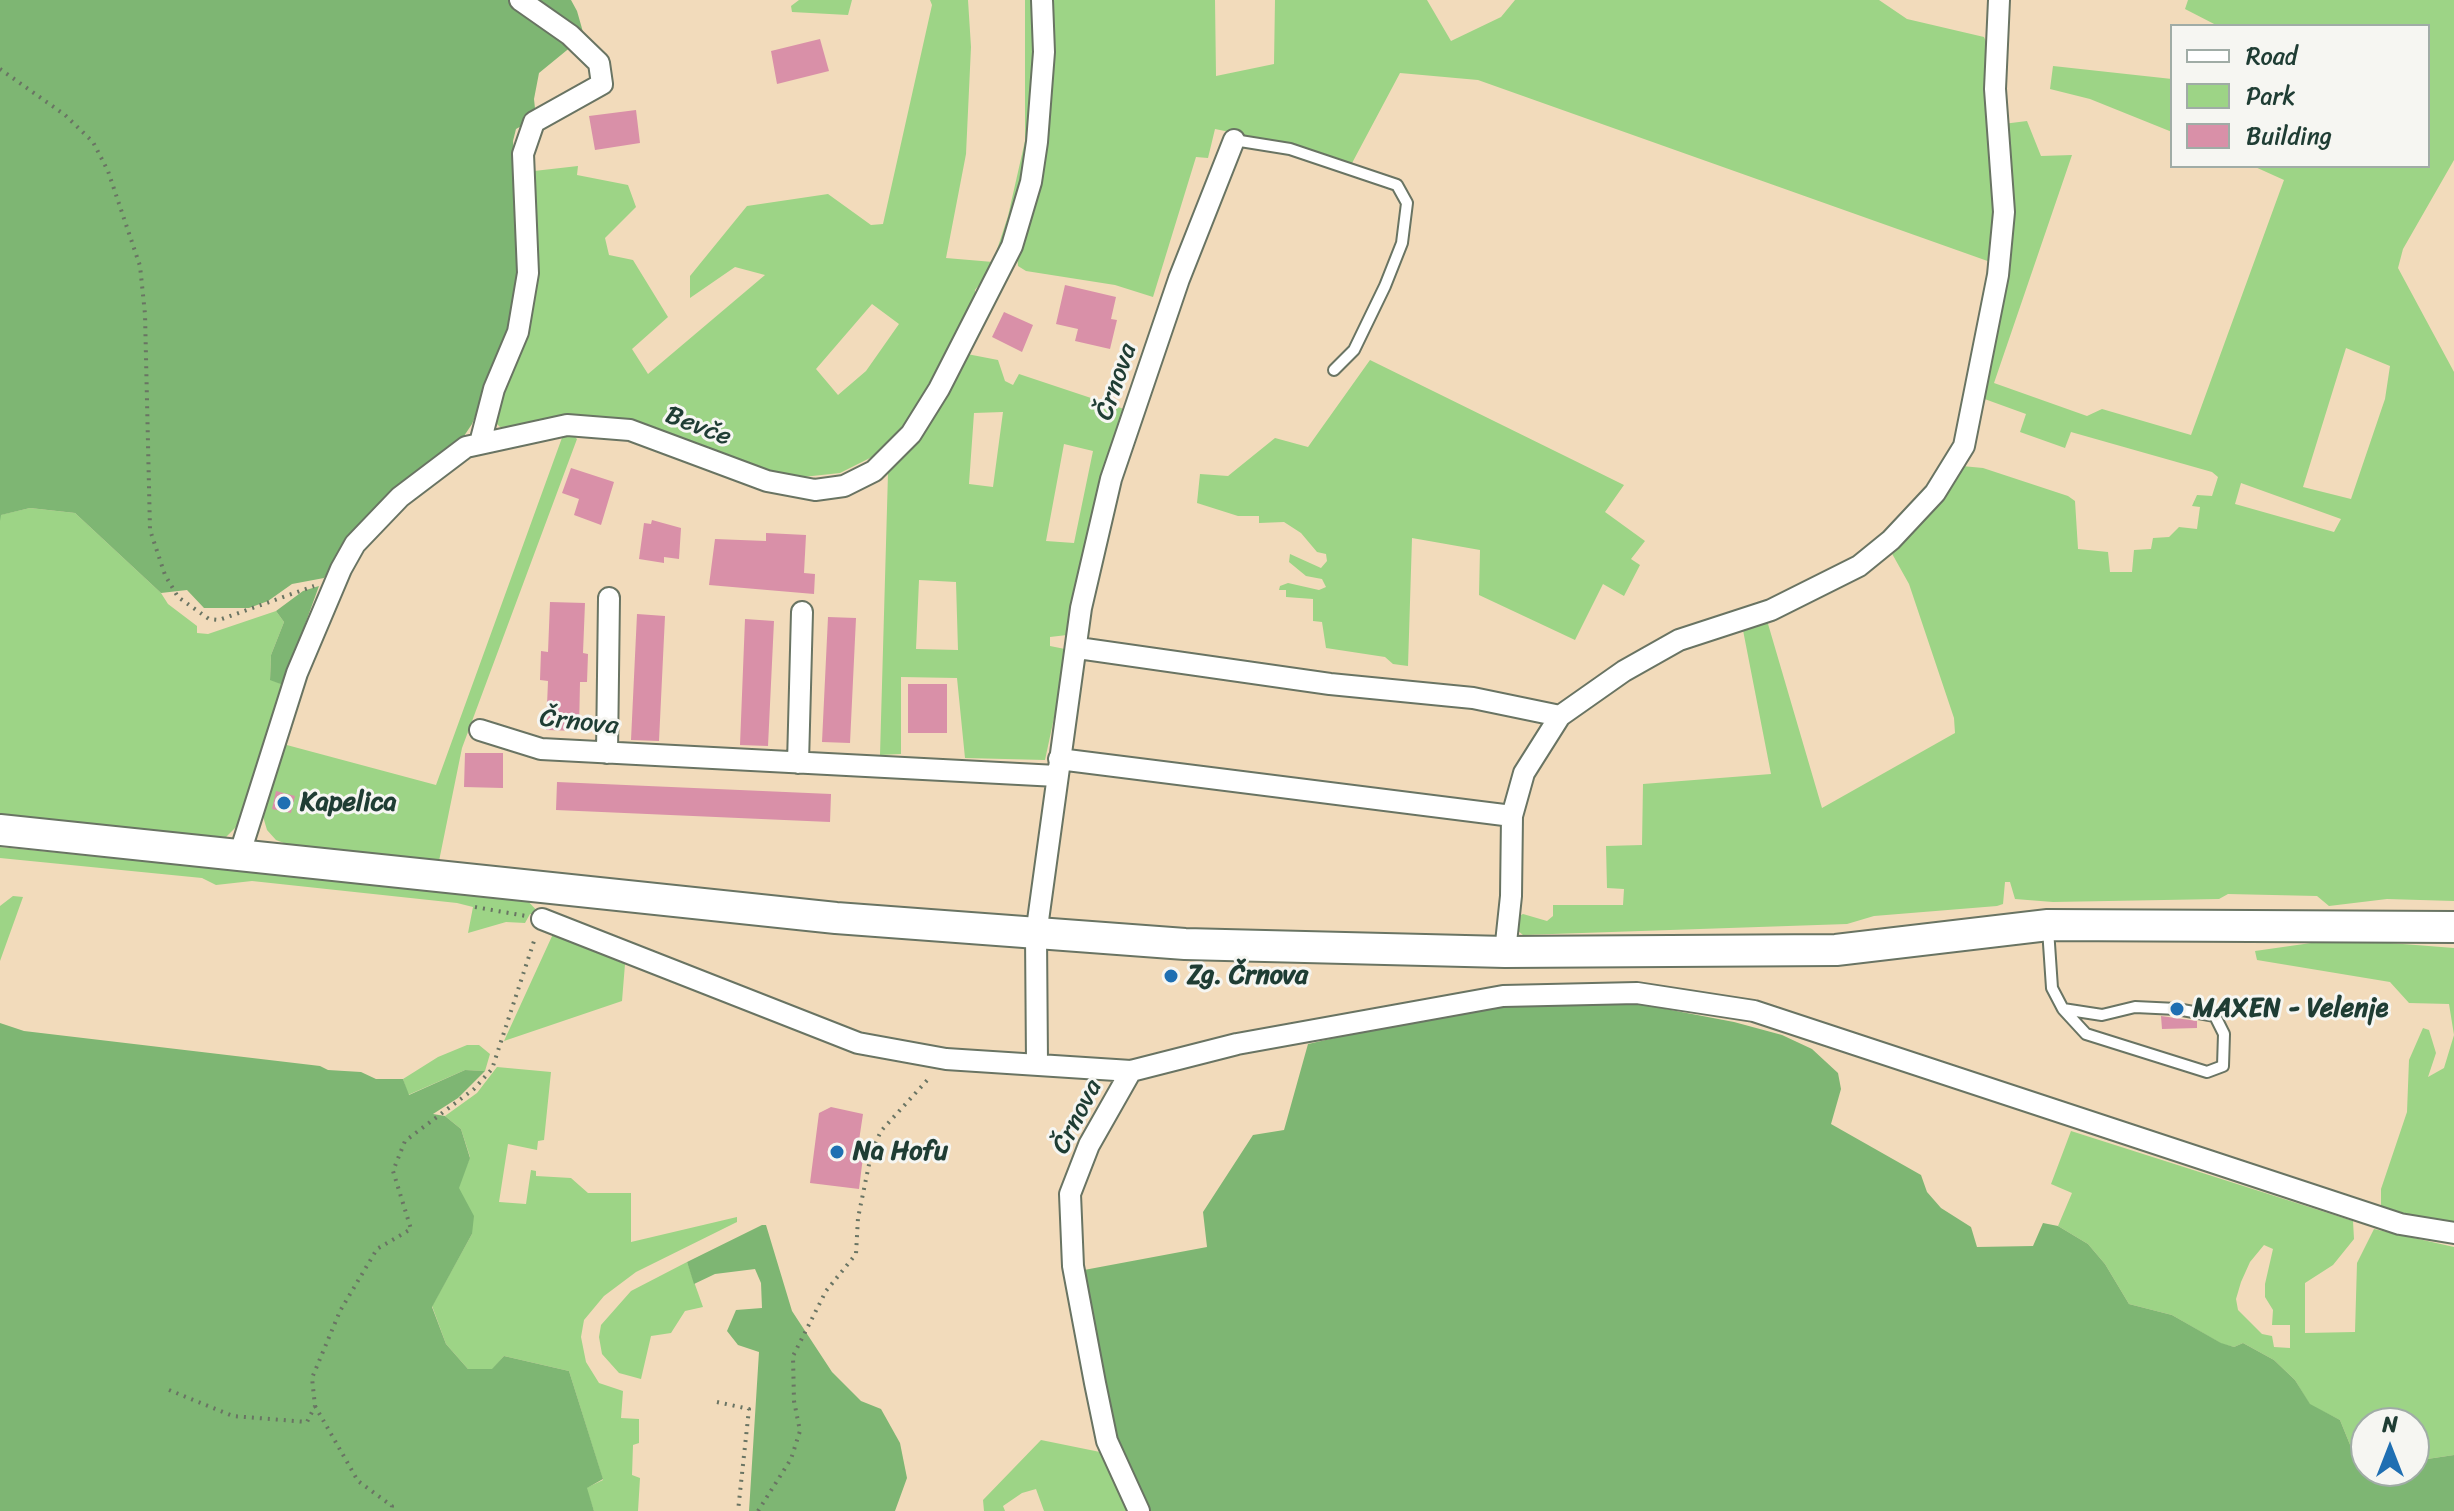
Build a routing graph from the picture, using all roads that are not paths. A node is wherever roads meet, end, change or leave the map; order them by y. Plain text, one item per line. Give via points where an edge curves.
1 (520, 0) edge
2 (1042, 0) edge
3 (1999, 0) edge
4 (1234, 140) joint
5 (1334, 370) dead end
6 (480, 443) junction
7 (609, 598) dead end
8 (802, 612) dead end
9 (1078, 648) junction
10 (1560, 716) junction
11 (480, 730) dead end
12 (607, 753) junction
13 (798, 763) junction
14 (1058, 767) junction
15 (1512, 816) junction
16 (0, 830) edge
17 (239, 856) junction
18 (542, 919) road end
19 (2048, 925) junction
20 (2454, 927) edge
21 (1036, 935) junction
22 (1505, 952) junction
23 (2063, 1009) junction
24 (1037, 1063) junction
25 (1131, 1071) junction
26 (2454, 1233) edge
27 (1139, 1511) edge

1 - 6 street via 599,63 602,84 534,122 523,154 528,273 518,332 494,389
2 - 6 street, Bevče via 1037,142 1012,246 932,400 911,434 874,471 844,486 803,488 767,481 630,430 567,425
3 - 10 street via 1995,89 2004,212 1998,275 1964,446 1935,493 1859,566 1771,610 1679,640
4 - 5 lane via 1290,149 1397,185 1407,203 1402,243 1385,286 1354,350
4 - 9 street, Črnova via 1179,279 1111,479 1081,608
6 - 17 street, Bevče via 466,447 400,497 355,544 297,673
7 - 12 street
8 - 13 street
9 - 10 street via 1330,684 1473,698
9 - 14 street, Črnova
10 - 15 street via 1524,773
11 - 12 street, Črnova via 541,749
12 - 13 street, Črnova
13 - 14 street, Črnova
14 - 15 street, Črnova
14 - 21 street, Črnova
15 - 22 street
16 - 17 main road
17 - 21 main road
18 - 24 street via 858,1043 946,1059
19 - 20 main road
19 - 22 main road via 1836,950
19 - 23 lane via 2052,988
21 - 22 main road
21 - 24 street, Črnova
23 - 23 lane via 2086,1034 2207,1072 2223,1066 2224,1034 2215,1016 2135,1007 2102,1015
24 - 25 street, Črnova
25 - 26 street via 1237,1044 1503,996 1637,993 1754,1011 2400,1224
25 - 27 street, Črnova via 1089,1145 1070,1194 1073,1266 1107,1441

